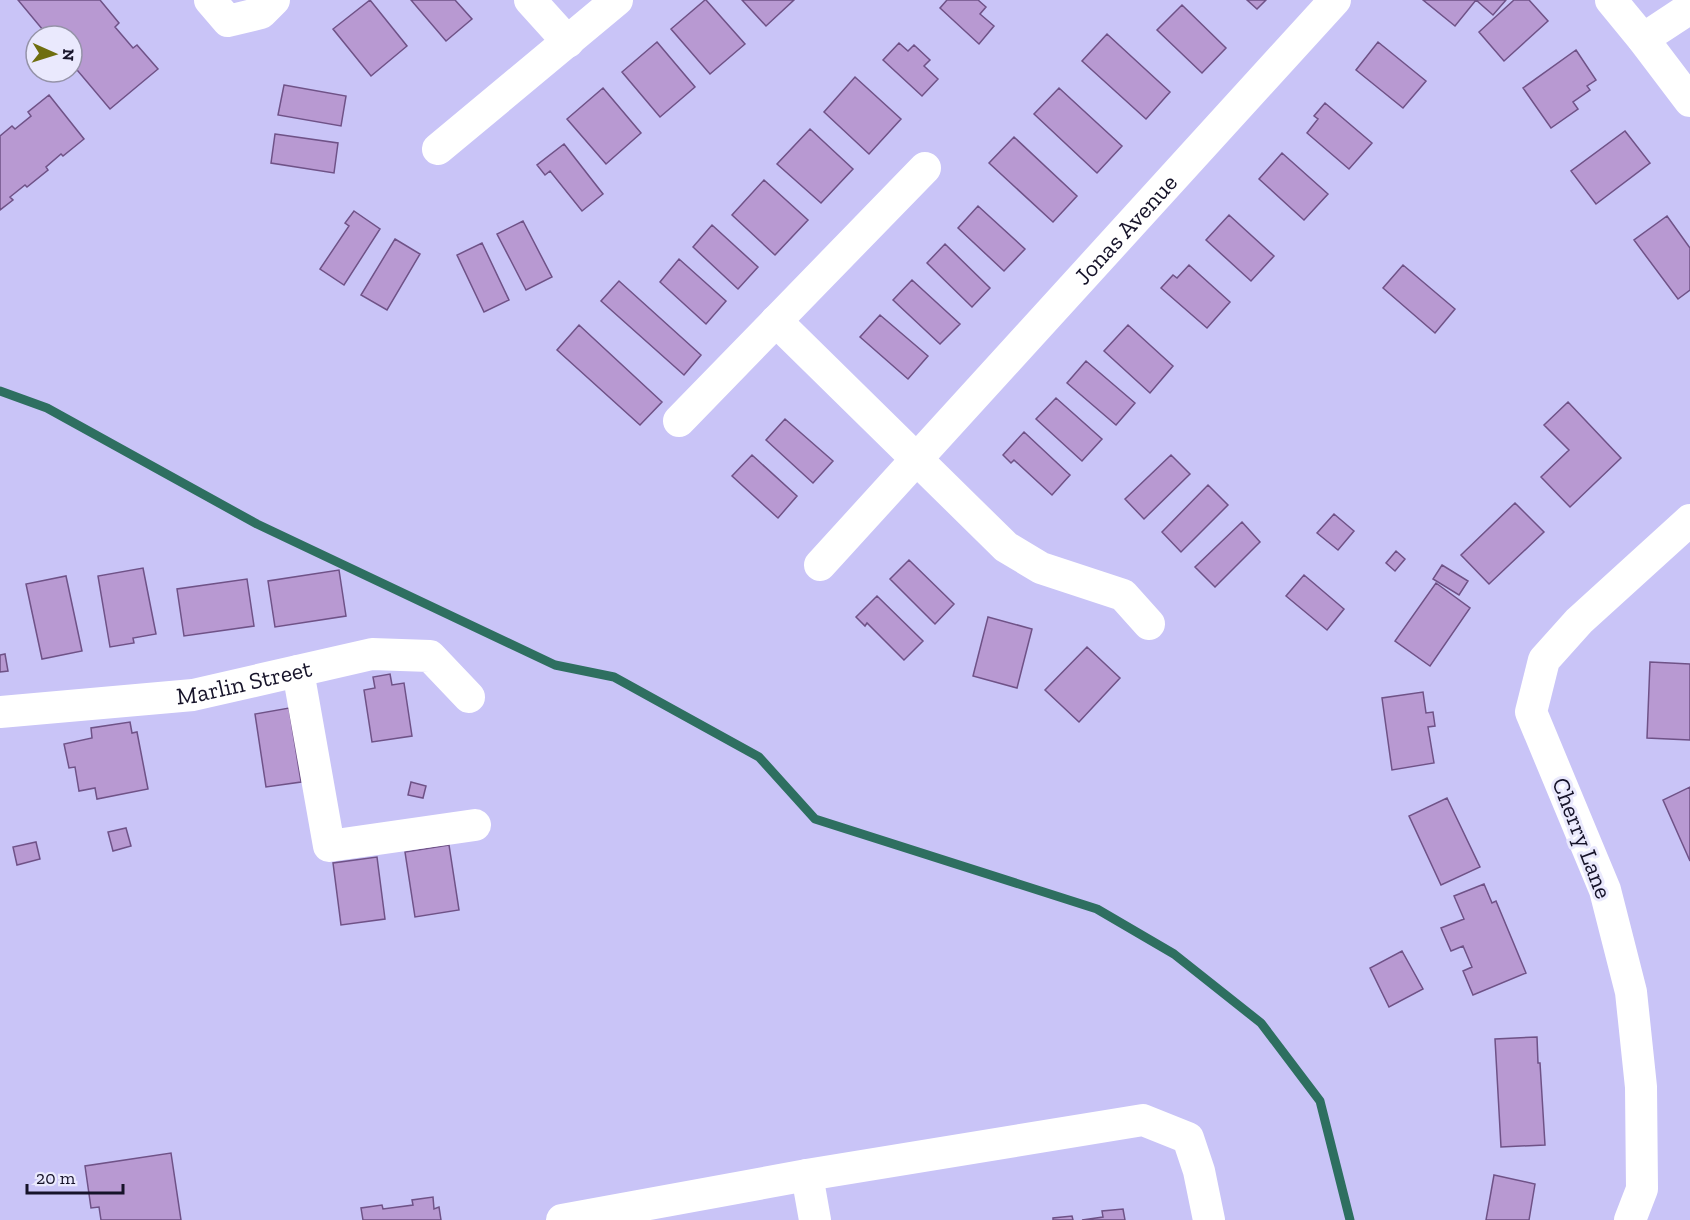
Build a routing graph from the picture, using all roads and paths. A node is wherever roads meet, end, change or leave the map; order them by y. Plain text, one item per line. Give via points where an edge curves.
1 (210, 0) edge
2 (274, 0) edge
3 (530, 0) edge
4 (617, 0) edge
5 (1335, 0) edge
6 (1611, 0) edge
7 (1690, 8) edge
8 (1643, 39) junction
9 (568, 42) junction
10 (1690, 101) edge
11 (438, 149) dead end
12 (925, 168) dead end
13 (776, 321) junction
14 (679, 421) dead end
15 (917, 459) junction
16 (1690, 520) edge
17 (820, 565) dead end
18 (1149, 624) dead end
19 (297, 671) junction
20 (469, 697) dead end
21 (0, 712) edge
22 (475, 825) dead end
23 (807, 1175) junction
24 (562, 1220) edge
25 (815, 1220) edge
26 (1209, 1220) edge
27 (1630, 1220) edge

1 - 2 street via 228,21 261,13
3 - 9 street
4 - 9 street
5 - 15 street, Jonas Avenue
6 - 8 street
7 - 8 street
8 - 10 street
9 - 11 street
12 - 13 street
13 - 14 street
13 - 15 street
15 - 17 street, Jonas Avenue
15 - 18 street via 1006,547 1041,568 1123,595
16 - 27 street, Cherry Lane via 1579,621 1544,660 1532,712 1605,890 1631,992 1641,1087 1642,1189
19 - 20 street, Marlin Street via 372,654 430,656
19 - 21 street, Marlin Street via 193,695
19 - 22 street via 329,846
23 - 24 street
23 - 25 street
23 - 26 street via 1143,1120 1188,1138

